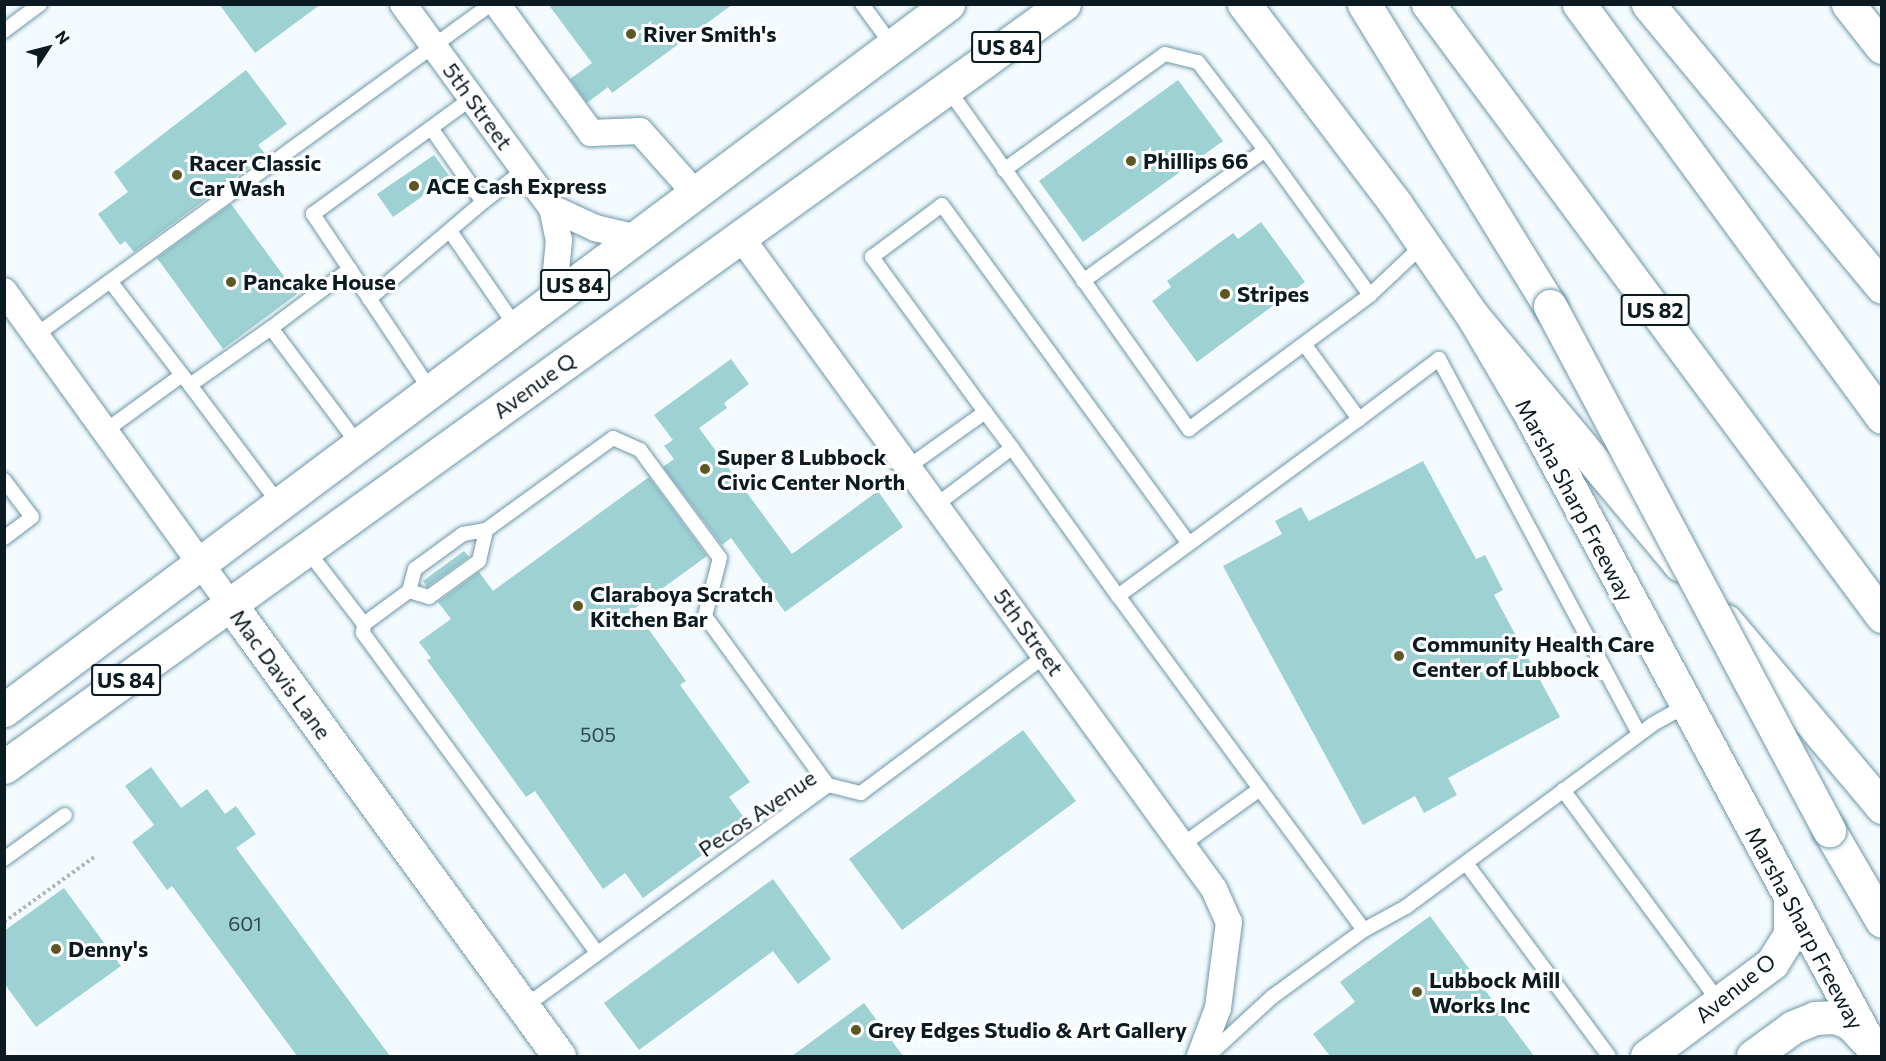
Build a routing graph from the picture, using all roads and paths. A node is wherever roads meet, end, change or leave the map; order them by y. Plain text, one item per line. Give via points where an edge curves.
1 (40, 4) edge
2 (403, 4) edge
3 (491, 4) edge
4 (496, 4) edge
5 (862, 4) edge
6 (948, 4) edge
7 (1064, 4) edge
8 (1244, 4) edge
9 (1270, 4) edge
10 (1428, 4) edge
11 (1579, 4) edge
12 (1648, 4) edge
13 (1848, 4) edge
14 (1371, 16) edge
15 (4, 31) edge
16 (892, 45) junction
17 (434, 46) junction
18 (1274, 46) junction
19 (1881, 47) edge
20 (948, 89) junction
21 (472, 98) junction
22 (431, 128) junction
23 (1264, 150) junction
24 (524, 170) junction
25 (1004, 170) junction
26 (696, 194) junction
27 (483, 202) junction
28 (552, 208) junction
29 (450, 231) junction
30 (740, 236) junction
31 (637, 238) junction
32 (1424, 245) junction
33 (350, 269) junction
34 (110, 281) junction
35 (1083, 281) junction
36 (1881, 287) edge
37 (4, 291) edge
38 (1370, 295) junction
39 (369, 298) junction
40 (553, 301) junction
41 (1472, 315) junction
42 (271, 328) junction
43 (517, 328) junction
44 (36, 335) junction
45 (1305, 345) junction
46 (186, 380) junction
47 (432, 392) junction
48 (985, 412) junction
49 (1881, 417) edge
50 (1359, 419) junction
51 (105, 431) junction
52 (360, 446) junction
53 (1012, 448) junction
54 (908, 467) junction
55 (4, 480) edge
56 (936, 505) junction
57 (281, 506) junction
58 (486, 530) junction
59 (4, 538) edge
60 (1189, 544) junction
61 (307, 550) junction
62 (202, 566) junction
63 (409, 591) junction
64 (1118, 596) junction
65 (230, 604) junction
66 (1881, 616) edge
67 (364, 624) junction
68 (1046, 655) junction
69 (1686, 706) junction
70 (4, 710) edge
71 (1639, 734) junction
72 (4, 767) edge
73 (828, 785) junction
74 (1260, 789) junction
75 (1563, 790) junction
76 (1881, 807) edge
77 (65, 815) dead end
78 (1182, 845) junction
79 (94, 857) dead end
80 (4, 859) edge
81 (1466, 863) junction
82 (1790, 900) junction
83 (1881, 921) edge
84 (4, 922) edge
85 (1364, 930) junction
86 (597, 953) junction
87 (1720, 1003) junction
88 (524, 1007) junction
89 (1871, 1048) edge
90 (559, 1056) edge
91 (1200, 1056) edge
92 (1208, 1056) edge
93 (1609, 1056) edge
94 (1647, 1056) edge
95 (1753, 1056) edge

1 - 15 lane
2 - 17 street, 5th Street
3 - 17 lane
4 - 26 street via 591,133 640,130
5 - 16 lane
6 - 16 main road, US 84
7 - 20 main road, Avenue Q / US 84
8 - 18 main road, Marsha Sharp Freeway
9 - 18 main road
10 - 66 main road, US 82
11 - 49 main road
12 - 36 main road
13 - 19 main road
14 - 83 main road, bridge via 1550,306
16 - 26 main road, US 84
17 - 21 street, 5th Street
17 - 34 lane
18 - 32 main road, Marsha Sharp Freeway
20 - 25 lane
20 - 30 main road, Avenue Q / US 84
21 - 22 lane
21 - 24 street, 5th Street
22 - 27 lane
22 - 33 lane via 313,214
23 - 25 lane via 1198,62 1165,54
23 - 35 lane
23 - 38 lane
24 - 27 lane
24 - 28 street, 5th Street
25 - 35 lane
26 - 31 main road, US 84
27 - 29 lane
28 - 31 street, 5th Street via 595,228
28 - 40 street, 5th Street via 559,240
29 - 39 lane
29 - 43 lane
30 - 54 street, 5th Street
30 - 61 main road, Avenue Q / US 84
31 - 40 main road, US 84
32 - 38 lane
32 - 41 main road, Marsha Sharp Freeway
33 - 39 lane
33 - 42 lane
34 - 44 lane
34 - 46 lane
35 - 45 lane via 1189,429
37 - 44 street, Mac Davis Lane
38 - 45 lane
39 - 47 lane
40 - 43 main road, US 84
41 - 69 main road, Marsha Sharp Freeway via 1528,410
41 - 76 main road
42 - 46 lane
42 - 52 lane
43 - 47 main road, US 84
44 - 51 street, Mac Davis Lane
45 - 50 lane
46 - 51 lane
46 - 57 lane
47 - 52 main road, US 84
48 - 53 lane
48 - 54 lane
48 - 60 lane via 872,257 942,205
50 - 60 lane
50 - 71 lane via 1439,359
51 - 62 street, Mac Davis Lane
52 - 57 main road, US 84
53 - 56 lane
53 - 64 lane
54 - 56 street, 5th Street
55 - 59 lane via 32,517
56 - 68 street, 5th Street
57 - 62 main road, US 84
58 - 63 lane via 463,534 415,569
58 - 63 lane via 480,561 429,597
58 - 73 lane via 613,438 640,450 720,558 705,616
60 - 64 lane
61 - 65 main road, Avenue Q / US 84
61 - 67 lane
62 - 65 street, Mac Davis Lane
62 - 70 main road, US 84
63 - 67 lane
64 - 74 lane
65 - 72 main road, Avenue Q / US 84
65 - 88 main road, Mac Davis Lane
67 - 86 lane via 363,633
68 - 73 lane, Pecos Avenue via 861,793
68 - 78 street, 5th Street
69 - 71 lane
69 - 82 main road, Marsha Sharp Freeway
71 - 75 lane
73 - 86 lane, Pecos Avenue
74 - 78 lane
74 - 85 lane
75 - 81 lane
75 - 87 lane
77 - 80 lane
78 - 91 street, 5th Street via 1214,889 1229,922 1218,1008
79 - 84 path
81 - 85 lane via 1406,907
81 - 93 lane
82 - 87 main road, Avenue O via 1791,927 1783,948 1772,963
82 - 89 main road, Marsha Sharp Freeway
85 - 92 lane via 1272,997
86 - 88 lane, Pecos Avenue
87 - 94 main road, Avenue O
88 - 90 main road, Mac Davis Lane
89 - 95 main road via 1850,1023 1835,1017 1815,1018 1793,1027

